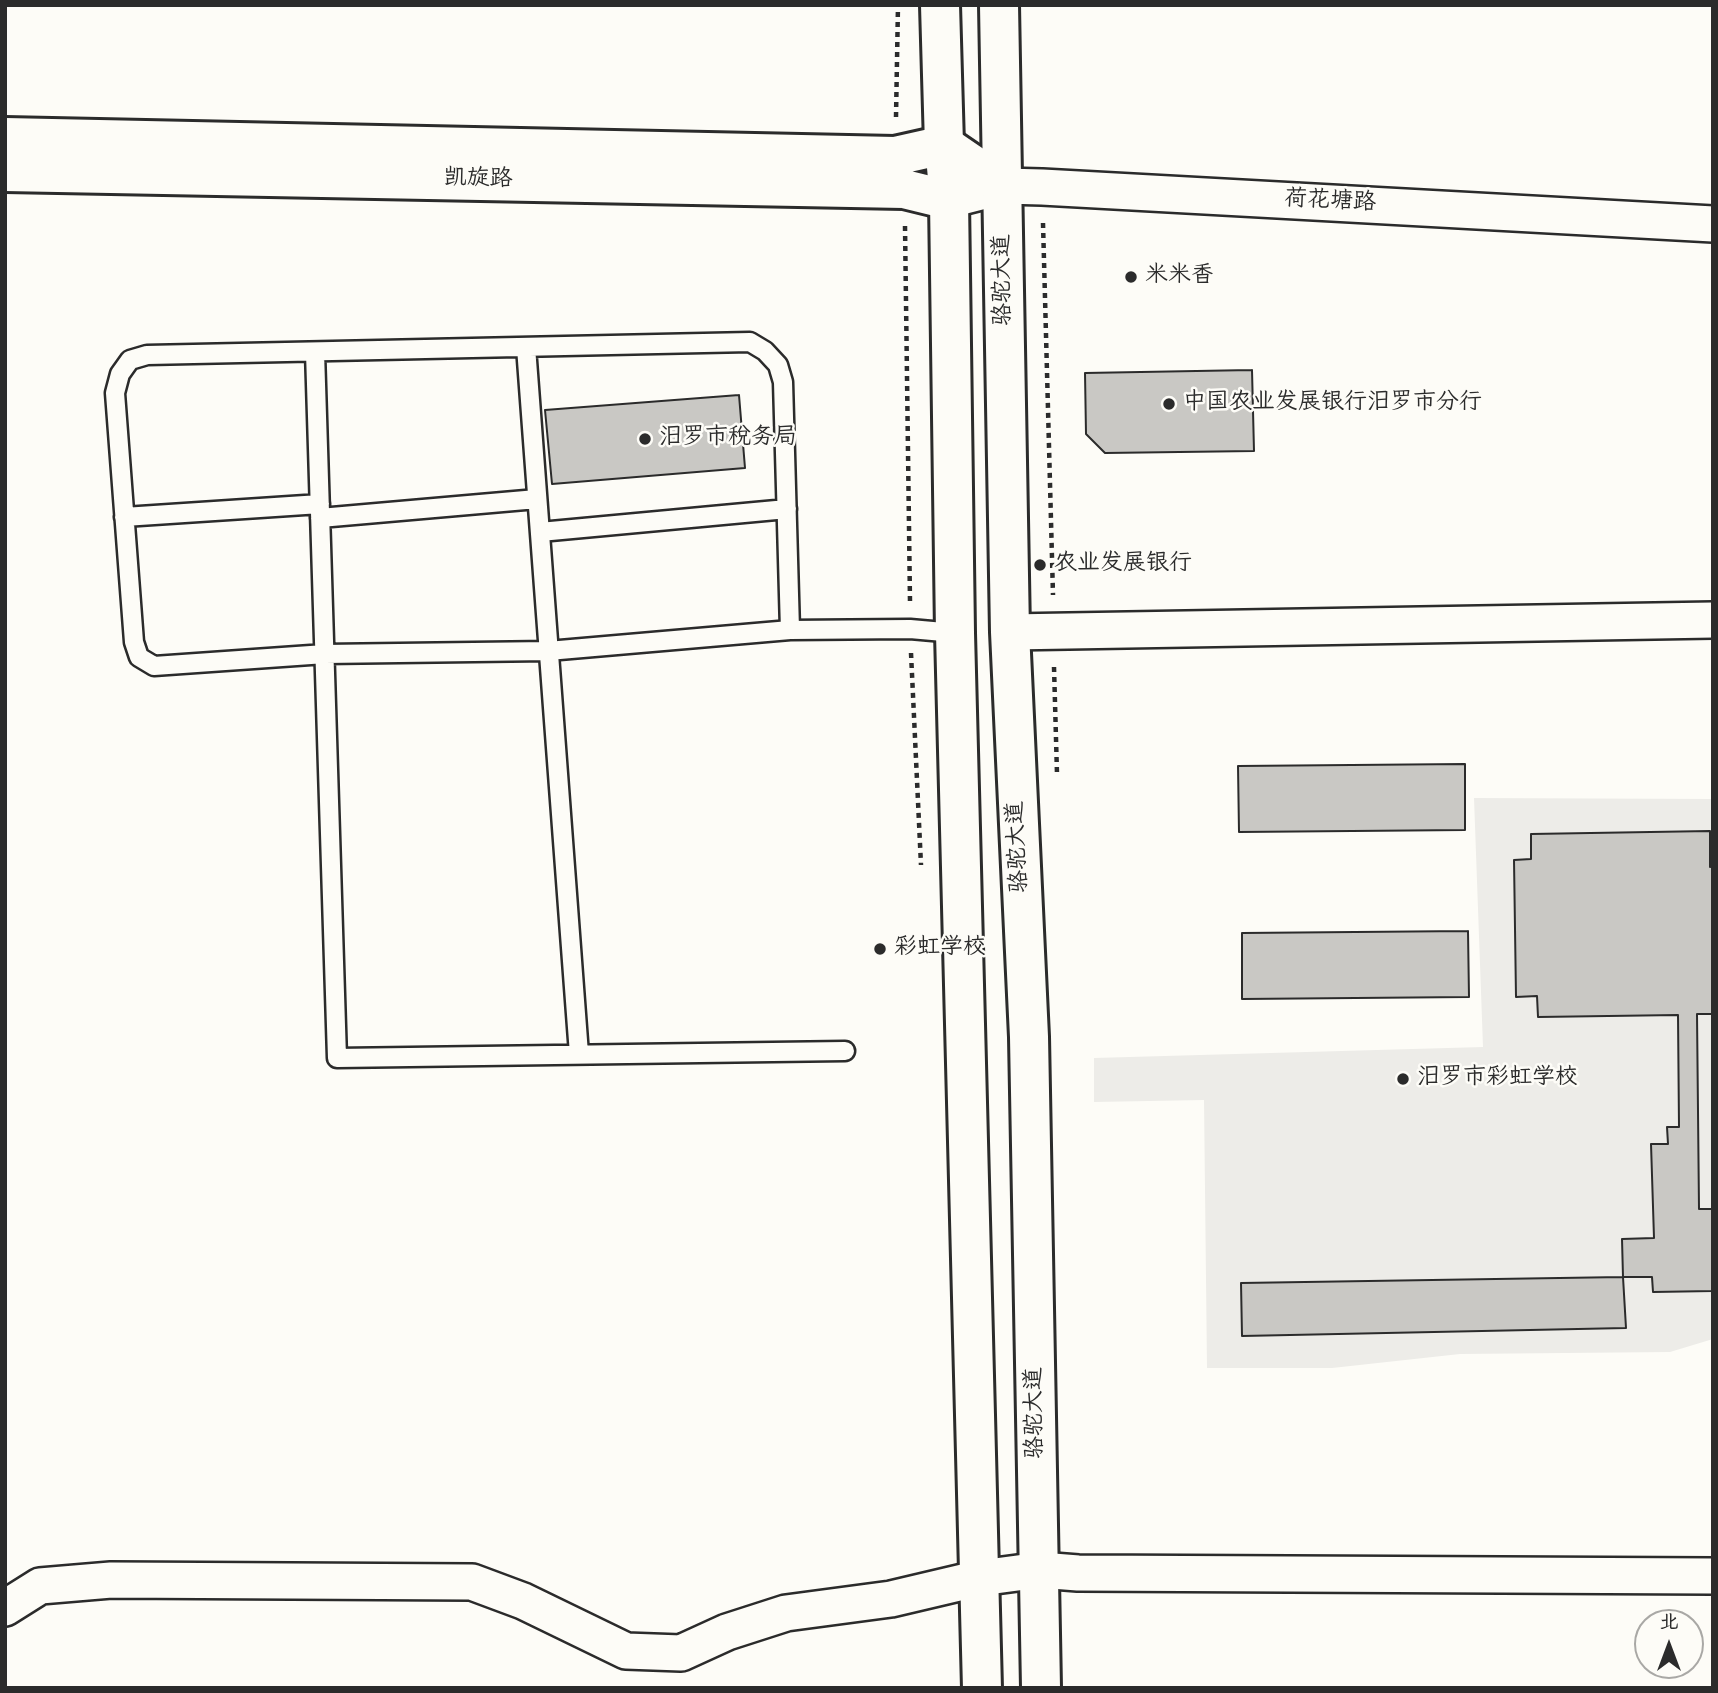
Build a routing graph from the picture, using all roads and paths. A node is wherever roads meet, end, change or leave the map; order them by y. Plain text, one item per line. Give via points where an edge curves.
1 (940, 5) edge
2 (999, 5) edge
3 (5, 137) edge
4 (944, 145) junction
5 (5, 172) edge
6 (1003, 186) junction
7 (948, 200) junction
8 (1713, 223) edge
9 (526, 347) junction
10 (315, 352) junction
11 (537, 499) junction
12 (787, 509) junction
13 (320, 511) junction
14 (124, 517) junction
15 (540, 532) junction
16 (1713, 620) edge
17 (790, 630) junction
18 (1010, 632) junction
19 (955, 633) junction
20 (548, 650) junction
21 (324, 653) junction
22 (845, 1051) dead end
23 (579, 1054) junction
24 (1040, 1570) junction
25 (1713, 1576) edge
26 (980, 1578) junction
27 (5, 1608) edge
28 (982, 1688) edge
29 (1041, 1688) edge

1 - 4 main road
2 - 6 main road, 骆驼大道
3 - 4 main road via 895,156
4 - 6 main road
4 - 7 main road
5 - 7 main road, 凯旋路 via 904,189
6 - 7 street, 荷花塘路
6 - 8 street, 荷花塘路
6 - 18 main road, 骆驼大道
7 - 19 main road
9 - 10 lane
9 - 11 lane
9 - 12 lane via 750,342 765,351 778,365 783,382
10 - 13 lane
10 - 14 lane via 147,355 130,360 115,393
11 - 13 lane
11 - 15 lane
12 - 15 lane
12 - 17 lane
13 - 14 lane
13 - 21 lane
14 - 21 lane via 139,657 154,666 172,666
15 - 20 lane
16 - 18 street
17 - 19 lane
17 - 20 lane
18 - 24 main road, 骆驼大道 via 1029,1037
19 - 26 main road
20 - 21 lane
20 - 23 lane
21 - 23 lane via 337,1058
22 - 23 lane
24 - 25 street
24 - 26 street
24 - 29 main road, 骆驼大道
26 - 27 street via 891,1598 786,1613 681,1653 626,1651 523,1601 472,1582 111,1580 40,1586
26 - 28 main road

